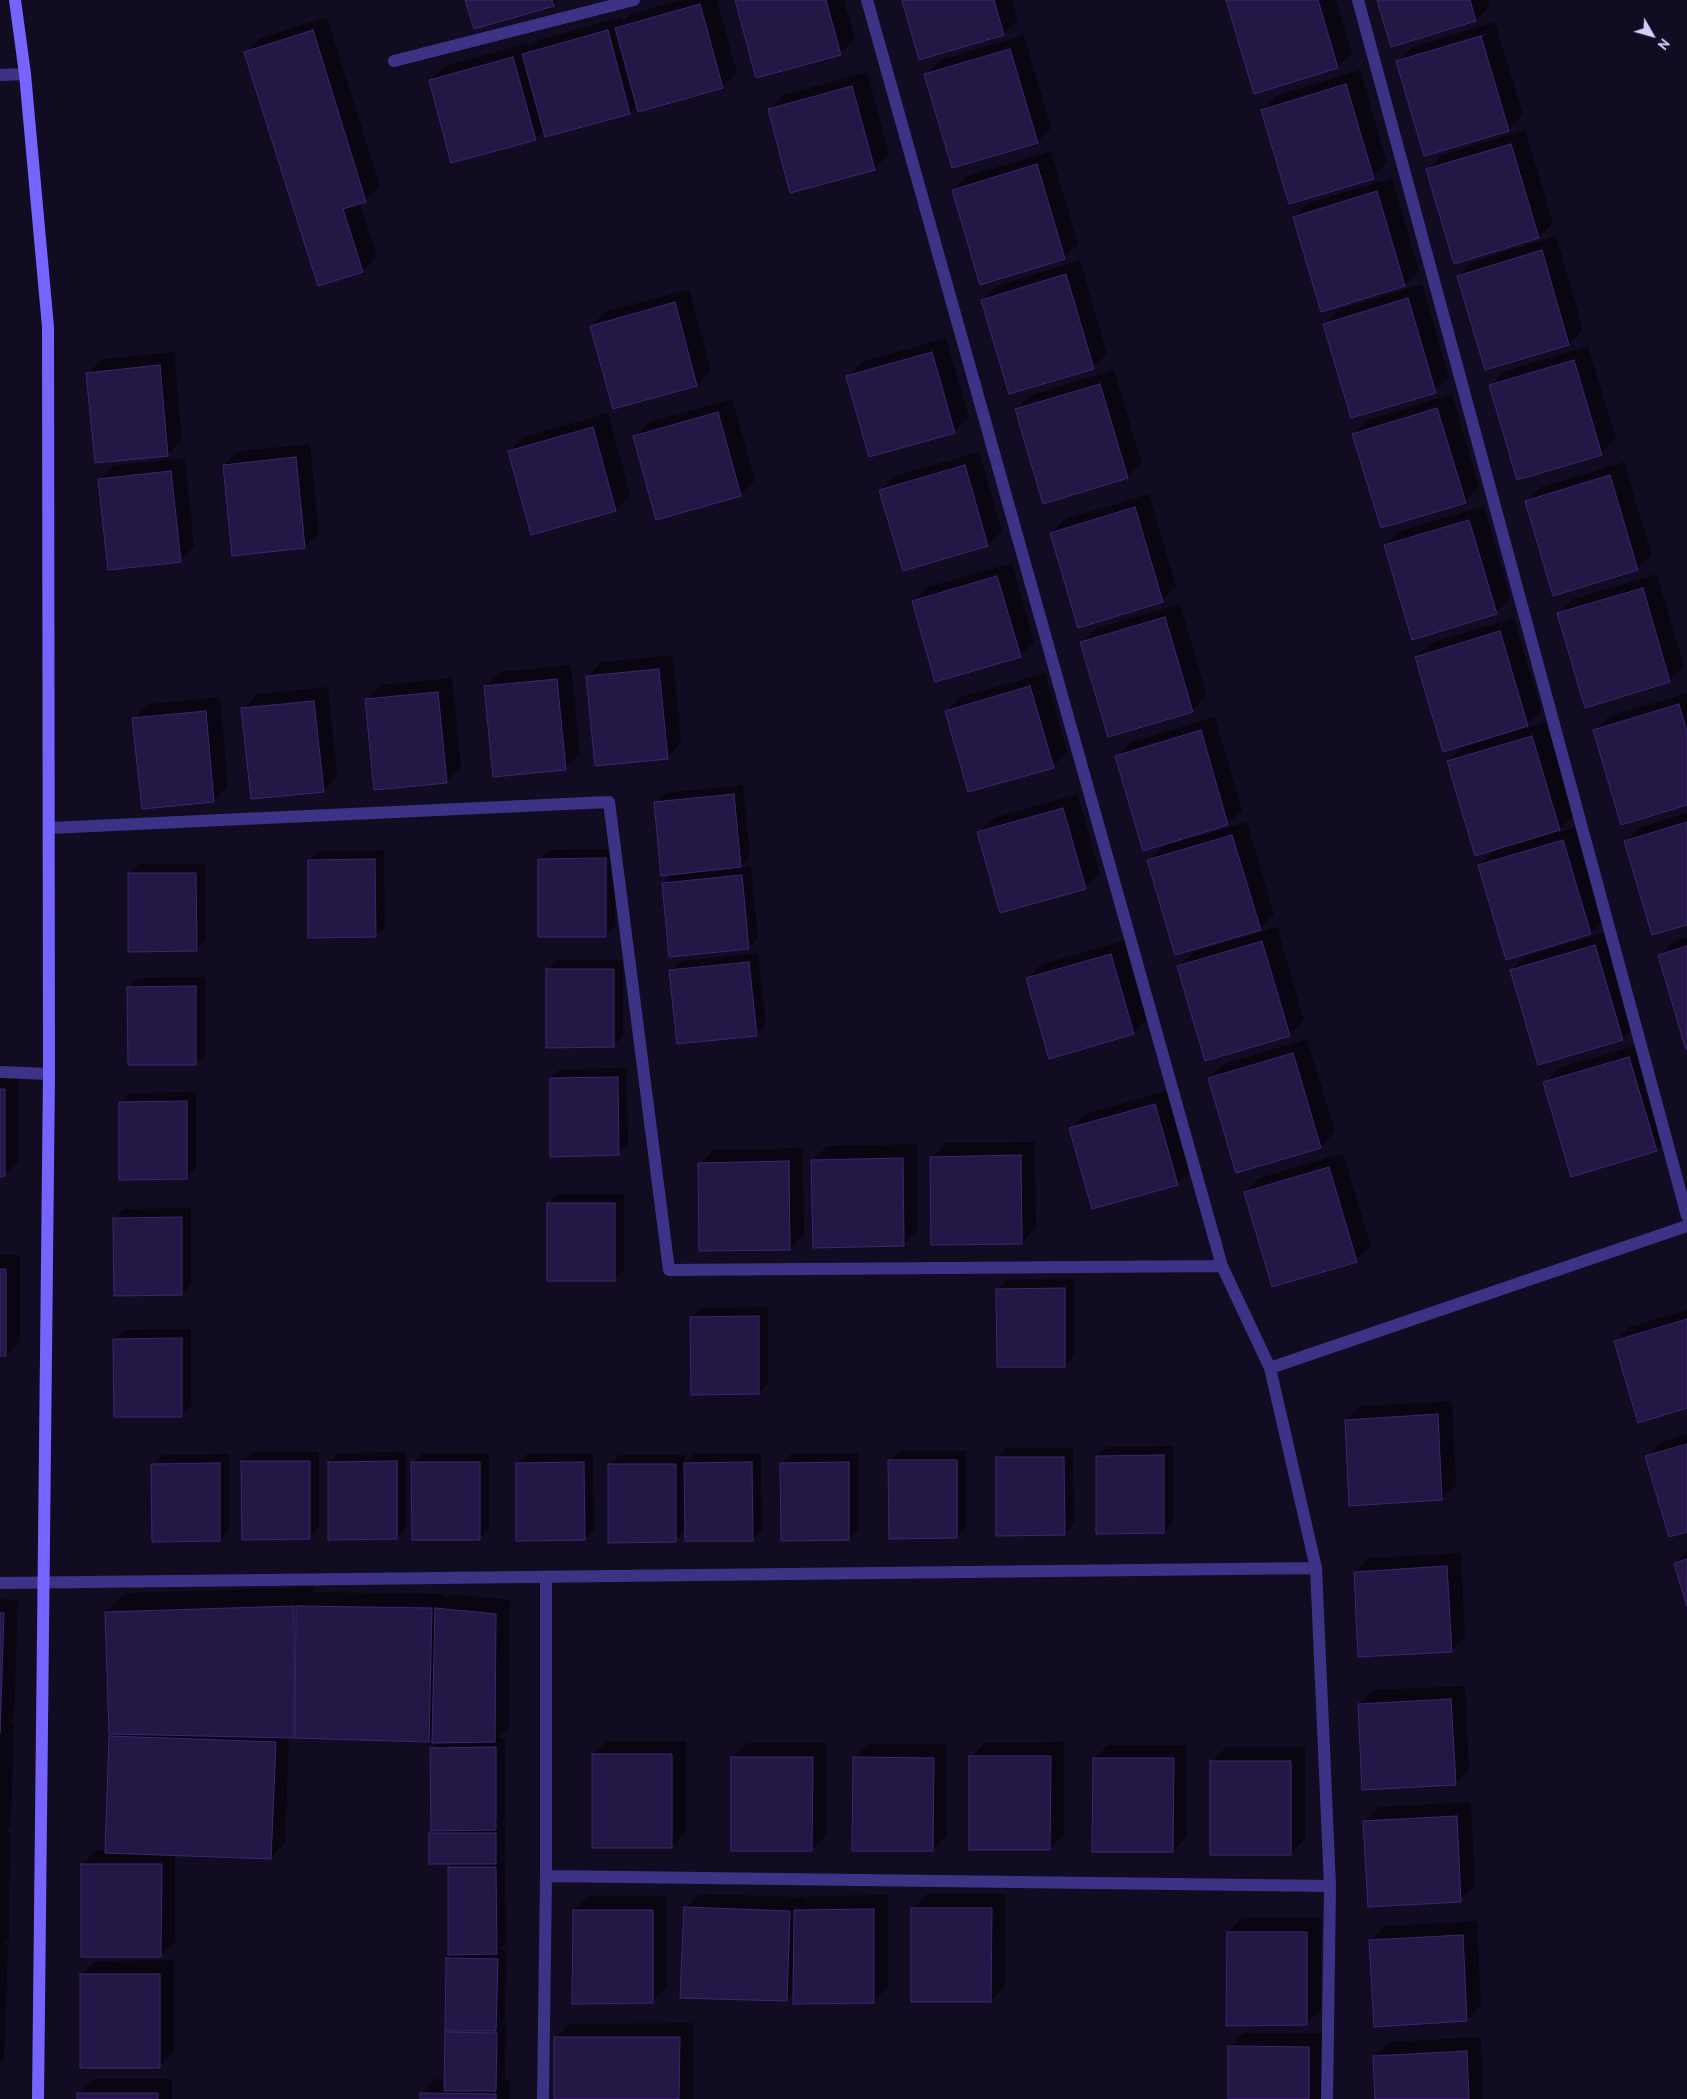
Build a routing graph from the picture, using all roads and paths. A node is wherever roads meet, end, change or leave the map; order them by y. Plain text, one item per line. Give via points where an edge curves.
1 (15, 0) edge
2 (634, 0) edge
3 (867, 0) edge
4 (1358, 0) edge
5 (394, 61) dead end
6 (25, 74) junction
7 (0, 75) edge
8 (50, 828) junction
9 (0, 1072) edge
10 (50, 1074) junction
11 (1687, 1216) edge
12 (1687, 1226) edge
13 (1222, 1266) junction
14 (1270, 1368) junction
15 (1316, 1568) junction
16 (546, 1578) junction
17 (0, 1583) edge
18 (44, 1583) junction
19 (546, 1876) junction
20 (1330, 1886) junction
21 (38, 2099) edge
22 (543, 2099) edge
23 (1328, 2099) edge

1 - 6 main road
2 - 5 street
3 - 13 street
4 - 11 street
6 - 7 street
6 - 8 main road via 48,327
8 - 10 main road
8 - 13 street via 610,802 669,1270
9 - 10 street
10 - 18 main road
12 - 14 street
13 - 14 street
14 - 15 street
15 - 16 street
15 - 20 street
16 - 18 street
16 - 19 street
17 - 18 street
18 - 21 main road
19 - 20 street
19 - 22 street
20 - 23 street

